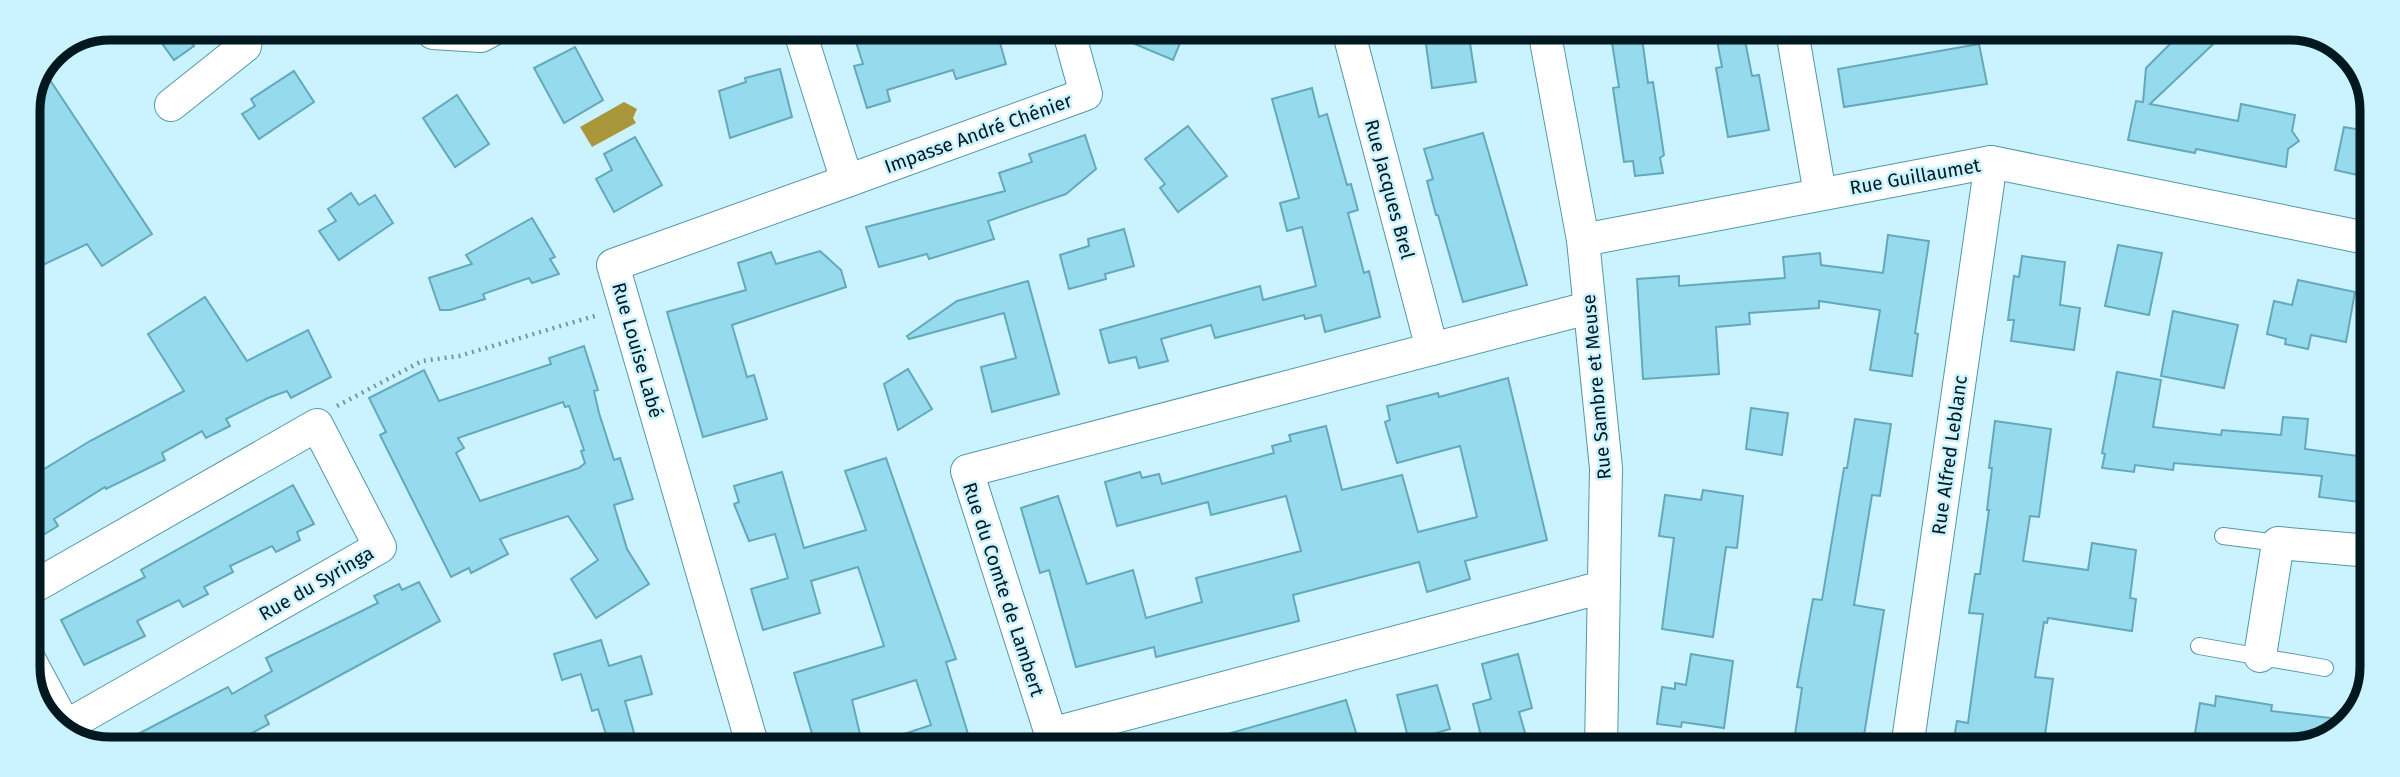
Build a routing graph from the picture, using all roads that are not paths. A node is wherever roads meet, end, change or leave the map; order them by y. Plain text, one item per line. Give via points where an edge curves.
1 (247, 40) edge
2 (802, 40) edge
3 (1071, 40) edge
4 (1351, 40) edge
5 (1546, 40) edge
6 (1795, 40) edge
7 (171, 105) dead end
8 (1991, 162) junction
9 (847, 181) junction
10 (1819, 194) junction
11 (2360, 237) edge
12 (1583, 240) junction
13 (1588, 308) junction
14 (1432, 349) junction
15 (2223, 536) dead end
16 (2278, 542) junction
17 (2360, 550) edge
18 (40, 583) edge
19 (1603, 587) junction
20 (2199, 646) dead end
21 (2260, 656) junction
22 (2325, 668) dead end
23 (70, 724) edge
24 (750, 737) edge
25 (1601, 737) edge
26 (1909, 737) edge

1 - 7 street via 246,46
2 - 9 street
3 - 9 street, Impasse André Chénier via 1086,94
4 - 14 street, Rue Jacques Brel
5 - 12 street, Rue Sambre et Meuse
6 - 10 street
8 - 10 street, Rue Guillaumet
8 - 11 street, Rue Guillaumet
8 - 26 street, Rue Alfred Leblanc
9 - 24 street, Rue Louise Labé via 613,265
10 - 12 street, Rue Guillaumet
12 - 13 street, Rue Sambre et Meuse
13 - 14 street, Rue du Comte de Lambert
13 - 19 street, Rue Sambre et Meuse via 1606,468
14 - 19 street, Rue du Comte de Lambert via 967,471 1051,734
15 - 16 lane
16 - 17 street
16 - 21 street
18 - 23 street, Rue du Syringa via 317,425 380,547
19 - 25 street, Rue Sambre et Meuse
20 - 21 lane
21 - 22 lane

